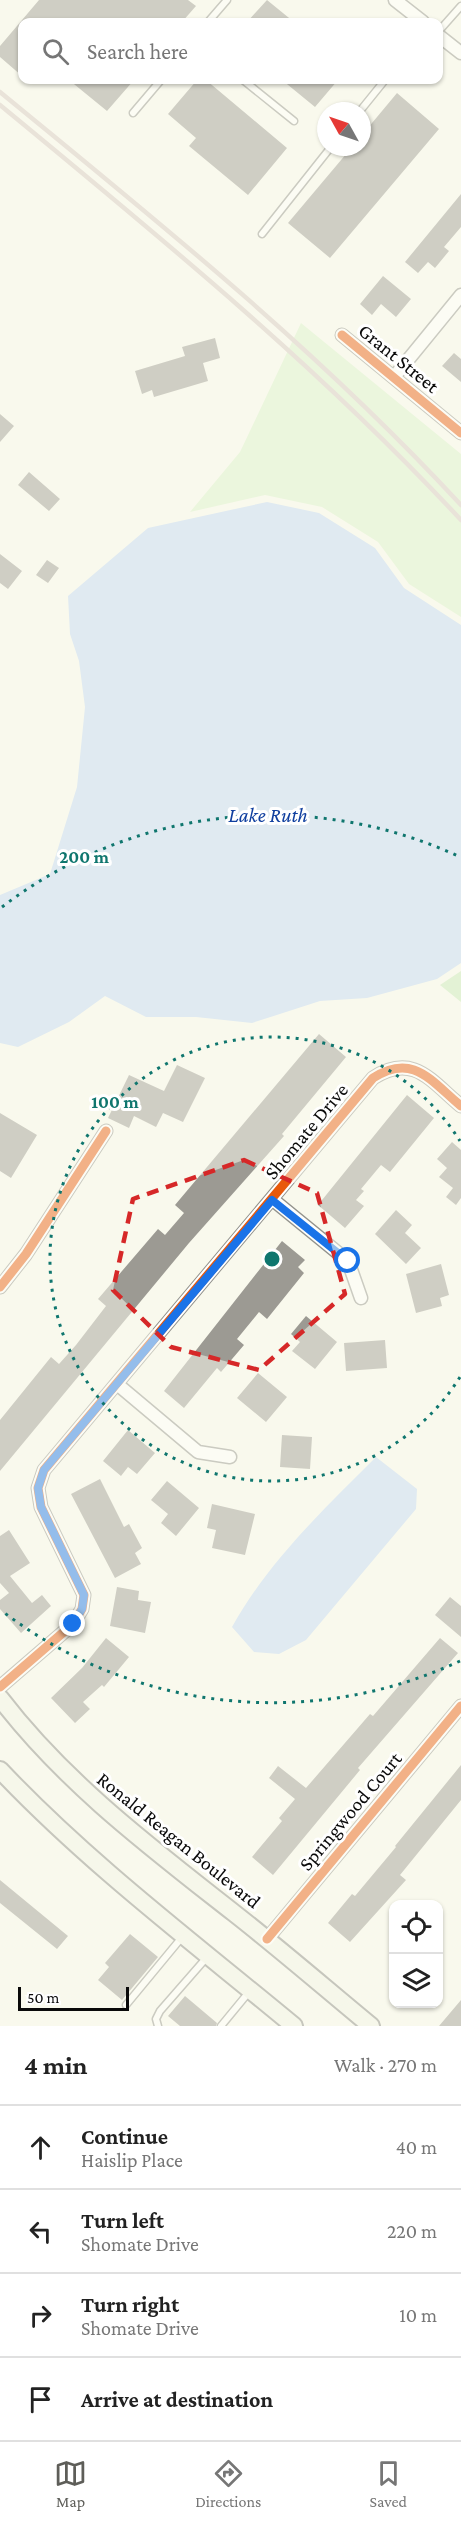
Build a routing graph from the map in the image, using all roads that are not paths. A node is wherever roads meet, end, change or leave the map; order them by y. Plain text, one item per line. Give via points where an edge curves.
1 (227, 0) edge
2 (395, 0) edge
3 (461, 6) edge
4 (211, 18) edge
5 (418, 18) edge
6 (443, 28) edge
7 (443, 38) edge
8 (461, 53) edge
9 (158, 84) edge
10 (248, 84) edge
11 (382, 84) edge
12 (367, 102) edge
13 (133, 113) dead end
14 (294, 121) dead end
15 (324, 156) edge
16 (262, 234) dead end
17 (461, 295) edge
18 (342, 335) dead end
19 (394, 377) junction
20 (461, 433) edge
21 (461, 1106) edge
22 (106, 1131) dead end
23 (272, 1200) junction
24 (0, 1287) edge
25 (361, 1298) dead end
26 (117, 1384) junction
27 (230, 1457) dead end
28 (0, 1686) edge
29 (0, 1698) edge
30 (461, 1706) edge
31 (0, 1770) edge
32 (183, 1935) junction
33 (267, 1939) junction
34 (208, 1956) junction
35 (250, 1990) junction
36 (126, 2006) dead end
37 (158, 2026) edge
38 (221, 2026) edge
39 (294, 2026) edge
40 (371, 2026) edge

1 - 4 lane
2 - 5 street
3 - 6 lane
7 - 8 street
9 - 13 lane
10 - 14 lane
11 - 12 lane
15 - 16 lane
17 - 19 street
18 - 19 street, Grant Street
19 - 20 street, Grant Street
21 - 23 street, Shomate Drive via 418,1071 404,1066 388,1068 373,1078
22 - 24 street
23 - 25 street via 348,1261
23 - 26 street, Shomate Drive
26 - 27 street via 198,1452
26 - 28 street, Shomate Drive via 44,1470 38,1488 41,1507 84,1595 82,1609 73,1624
29 - 33 main road, Ronald Reagan Boulevard via 68,1776 148,1846
30 - 33 street, Springwood Court
31 - 32 main road via 38,1810
32 - 34 main road
32 - 36 lane
33 - 40 main road, Ronald Reagan Boulevard
34 - 35 main road
34 - 37 lane via 160,2011
35 - 38 lane
35 - 39 main road

